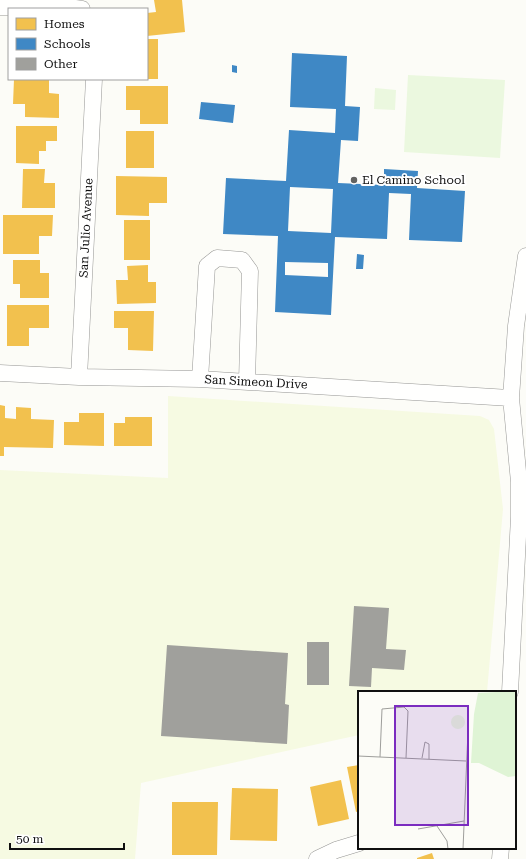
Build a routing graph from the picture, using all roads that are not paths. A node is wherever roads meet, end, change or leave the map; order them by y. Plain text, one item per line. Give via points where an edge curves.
1 (0, 7) edge
2 (76, 8) edge
3 (94, 80) edge
4 (526, 256) edge
5 (0, 373) edge
6 (79, 377) junction
7 (200, 379) junction
8 (247, 381) junction
9 (511, 398) junction
10 (510, 691) edge
11 (358, 843) edge
12 (501, 849) edge
13 (318, 859) edge
14 (500, 859) edge

1 - 2 street
3 - 6 street, San Julio Avenue
4 - 9 street via 516,326
5 - 6 street, San Simeon Drive
6 - 7 street, San Simeon Drive
7 - 8 street, San Simeon Drive
7 - 8 street via 208,266 217,258 242,260 250,271
8 - 9 street, San Simeon Drive
9 - 10 street via 520,517
11 - 13 street
12 - 14 street

